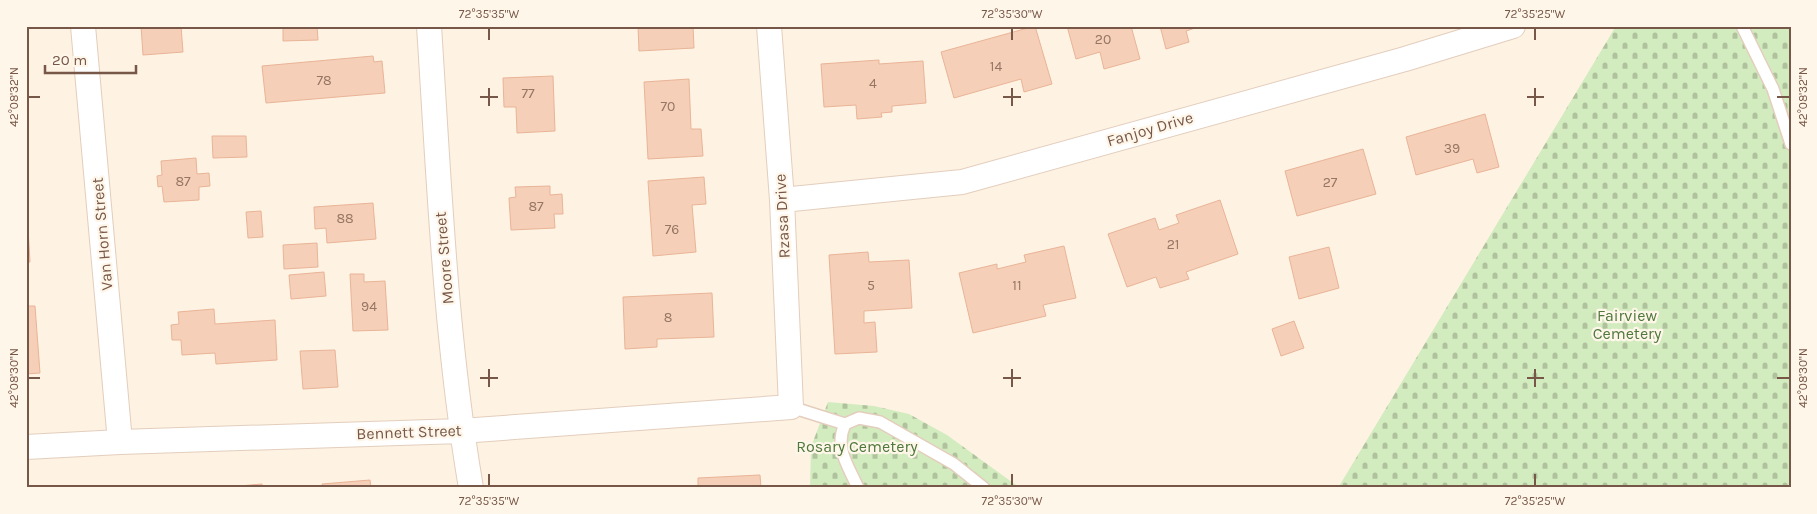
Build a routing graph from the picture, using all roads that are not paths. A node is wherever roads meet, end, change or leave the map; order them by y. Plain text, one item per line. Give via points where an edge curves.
1 (83, 26) edge
2 (429, 26) edge
3 (769, 26) edge
4 (1513, 26) edge
5 (1742, 26) edge
6 (1791, 144) edge
7 (782, 200) junction
8 (791, 407) junction
9 (846, 424) junction
10 (461, 431) junction
11 (120, 442) junction
12 (26, 447) edge
13 (471, 488) edge
14 (858, 488) edge
15 (984, 488) edge

1 - 11 street, Van Horn Street
2 - 10 street, Moore Street via 442,250
3 - 7 street, Rzasa Drive
4 - 7 street, Fanjoy Drive via 962,182
5 - 6 lane via 1773,90
7 - 8 street, Rzasa Drive
8 - 9 lane
8 - 10 street, Bennett Street
9 - 14 lane via 840,449
9 - 15 lane via 859,418 880,422 954,464
10 - 11 street, Bennett Street
10 - 13 street, Moore Street
11 - 12 street, Bennett Street

